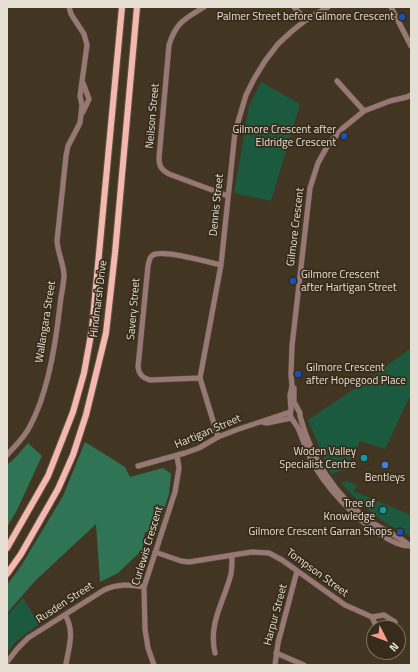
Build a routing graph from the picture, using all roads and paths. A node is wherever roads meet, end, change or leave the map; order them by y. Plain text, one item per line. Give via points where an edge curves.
1 (69, 7) edge
2 (204, 7) edge
3 (294, 7) edge
4 (328, 7) edge
5 (390, 7) edge
6 (122, 8) edge
7 (136, 8) edge
8 (306, 20) junction
9 (411, 46) edge
10 (337, 81) dead end
11 (83, 83) junction
12 (410, 97) edge
13 (364, 111) junction
14 (82, 115) junction
15 (228, 196) junction
16 (221, 265) junction
17 (200, 378) junction
18 (292, 386) junction
19 (298, 410) junction
20 (291, 411) junction
21 (300, 416) junction
22 (292, 419) junction
23 (262, 422) junction
24 (301, 428) junction
25 (218, 437) junction
26 (7, 455) edge
27 (177, 456) junction
28 (138, 466) dead end
29 (410, 546) edge
30 (7, 548) edge
31 (155, 552) junction
32 (232, 555) junction
33 (298, 571) junction
34 (7, 574) edge
35 (144, 587) junction
36 (65, 615) junction
37 (372, 617) junction
38 (373, 620) edge
39 (392, 620) edge
40 (215, 653) dead end
41 (276, 653) junction
42 (7, 662) edge
43 (66, 664) dead end
44 (154, 665) edge
45 (275, 665) edge
46 (304, 665) edge

1 - 11 street, Wallangara Street via 87,45
2 - 15 street, Neilson Street via 183,21 172,35 158,158 162,170 169,174
3 - 8 street
4 - 8 street, Dennis Street
5 - 9 street
6 - 30 main road, Hindmarsh Drive via 92,329 84,373 73,412 48,476
7 - 34 main road, Hindmarsh Drive via 106,333 86,415 73,455 58,489
8 - 15 street, Dennis Street via 274,50 246,95 235,132
10 - 13 street
11 - 14 street, Wallangara Street via 80,96
11 - 14 street, Wallangara Street via 89,99
12 - 13 street, Gilmore Crescent
13 - 18 street, Gilmore Crescent via 343,128 328,145 318,163 310,188 292,346
14 - 26 street, Wallangara Street via 66,156 57,241 64,276 47,378 30,427
15 - 16 street, Dennis Street
16 - 17 street, Dennis Street
16 - 17 street, Savery Street via 160,253 153,255 148,266 139,373 150,380
17 - 25 street, Dennis Street
18 - 19 street, Gilmore Crescent
18 - 20 street, Gilmore Crescent
19 - 20 street
19 - 21 street
20 - 22 street
20 - 23 street, Hartigan Street
21 - 22 street
21 - 24 street
22 - 23 street, Hartigan Street
22 - 24 street
23 - 25 street, Hartigan Street
24 - 29 street via 321,477 350,511 386,537 403,546
25 - 27 street, Hartigan Street
27 - 28 street, Hartigan Street
27 - 31 street, Curlewis Crescent via 179,468 175,492
31 - 32 street, Tompson Street via 189,562
31 - 35 street, Curlewis Crescent
32 - 33 street, Tompson Street via 269,553
32 - 40 street via 231,573 214,623 212,642
33 - 37 street, Tompson Street via 345,605
33 - 41 street, Harpur Street
35 - 36 street, Rusden Street via 112,586
35 - 44 street, Curlewis Crescent via 145,629
36 - 42 street, Rusden Street via 28,638
36 - 43 street via 71,629
37 - 38 street
37 - 39 street, Tompson Street via 384,615
41 - 45 street, Harpur Street
41 - 46 street

